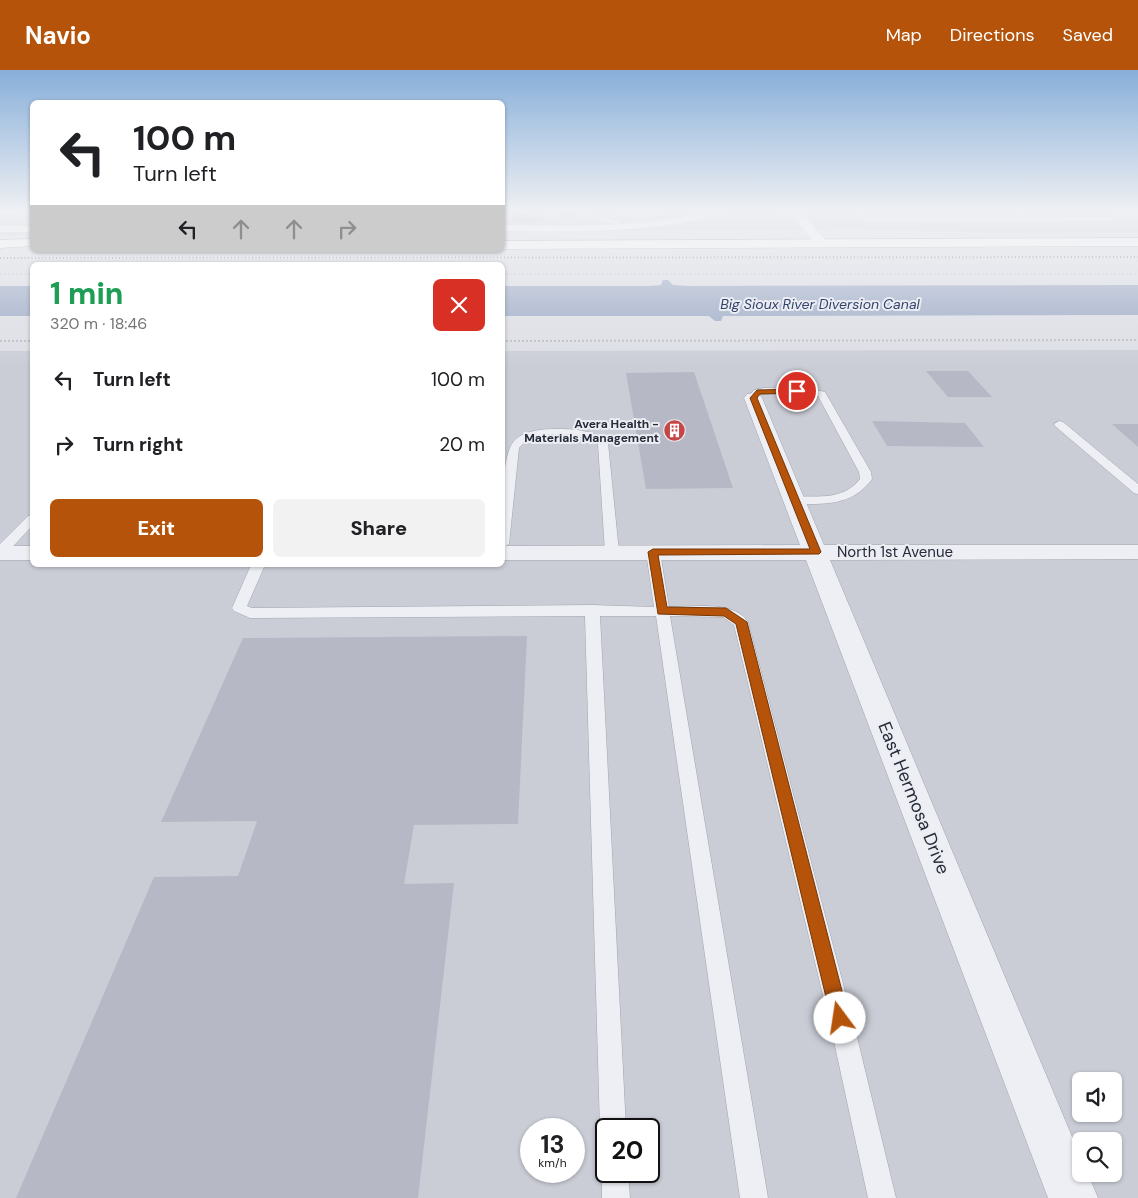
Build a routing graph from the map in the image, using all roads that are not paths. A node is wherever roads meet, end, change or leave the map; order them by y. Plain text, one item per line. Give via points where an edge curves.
1 (753, 398) joint
2 (1059, 424) dead end
3 (1138, 490) edge
4 (795, 501) junction
5 (505, 520) edge
6 (30, 521) edge
7 (505, 552) edge
8 (612, 552) junction
9 (653, 552) junction
10 (816, 552) junction
11 (0, 553) edge
12 (30, 553) edge
13 (1137, 553) edge
14 (257, 567) edge
15 (592, 610) junction
16 (662, 611) junction
17 (613, 1118) edge
18 (615, 1183) edge
19 (616, 1198) edge
20 (754, 1198) edge
21 (882, 1198) edge
22 (1073, 1198) edge

1 - 4 street, East Hermosa Drive
1 - 4 lane via 757,392 764,391 822,394 865,472 866,479 860,488 847,496
2 - 3 lane
4 - 10 street, East Hermosa Drive
5 - 8 lane via 514,448 520,441 536,433 584,433 598,437 604,443
6 - 11 lane
7 - 8 street, North 1st Avenue
8 - 9 street, North 1st Avenue
9 - 10 street, North 1st Avenue
9 - 16 lane
10 - 13 street, North 1st Avenue
10 - 22 street, East Hermosa Drive
11 - 12 street
14 - 15 lane via 239,608 250,613
15 - 16 lane
15 - 17 lane
16 - 20 lane
16 - 21 lane via 726,612 741,622
18 - 19 lane

